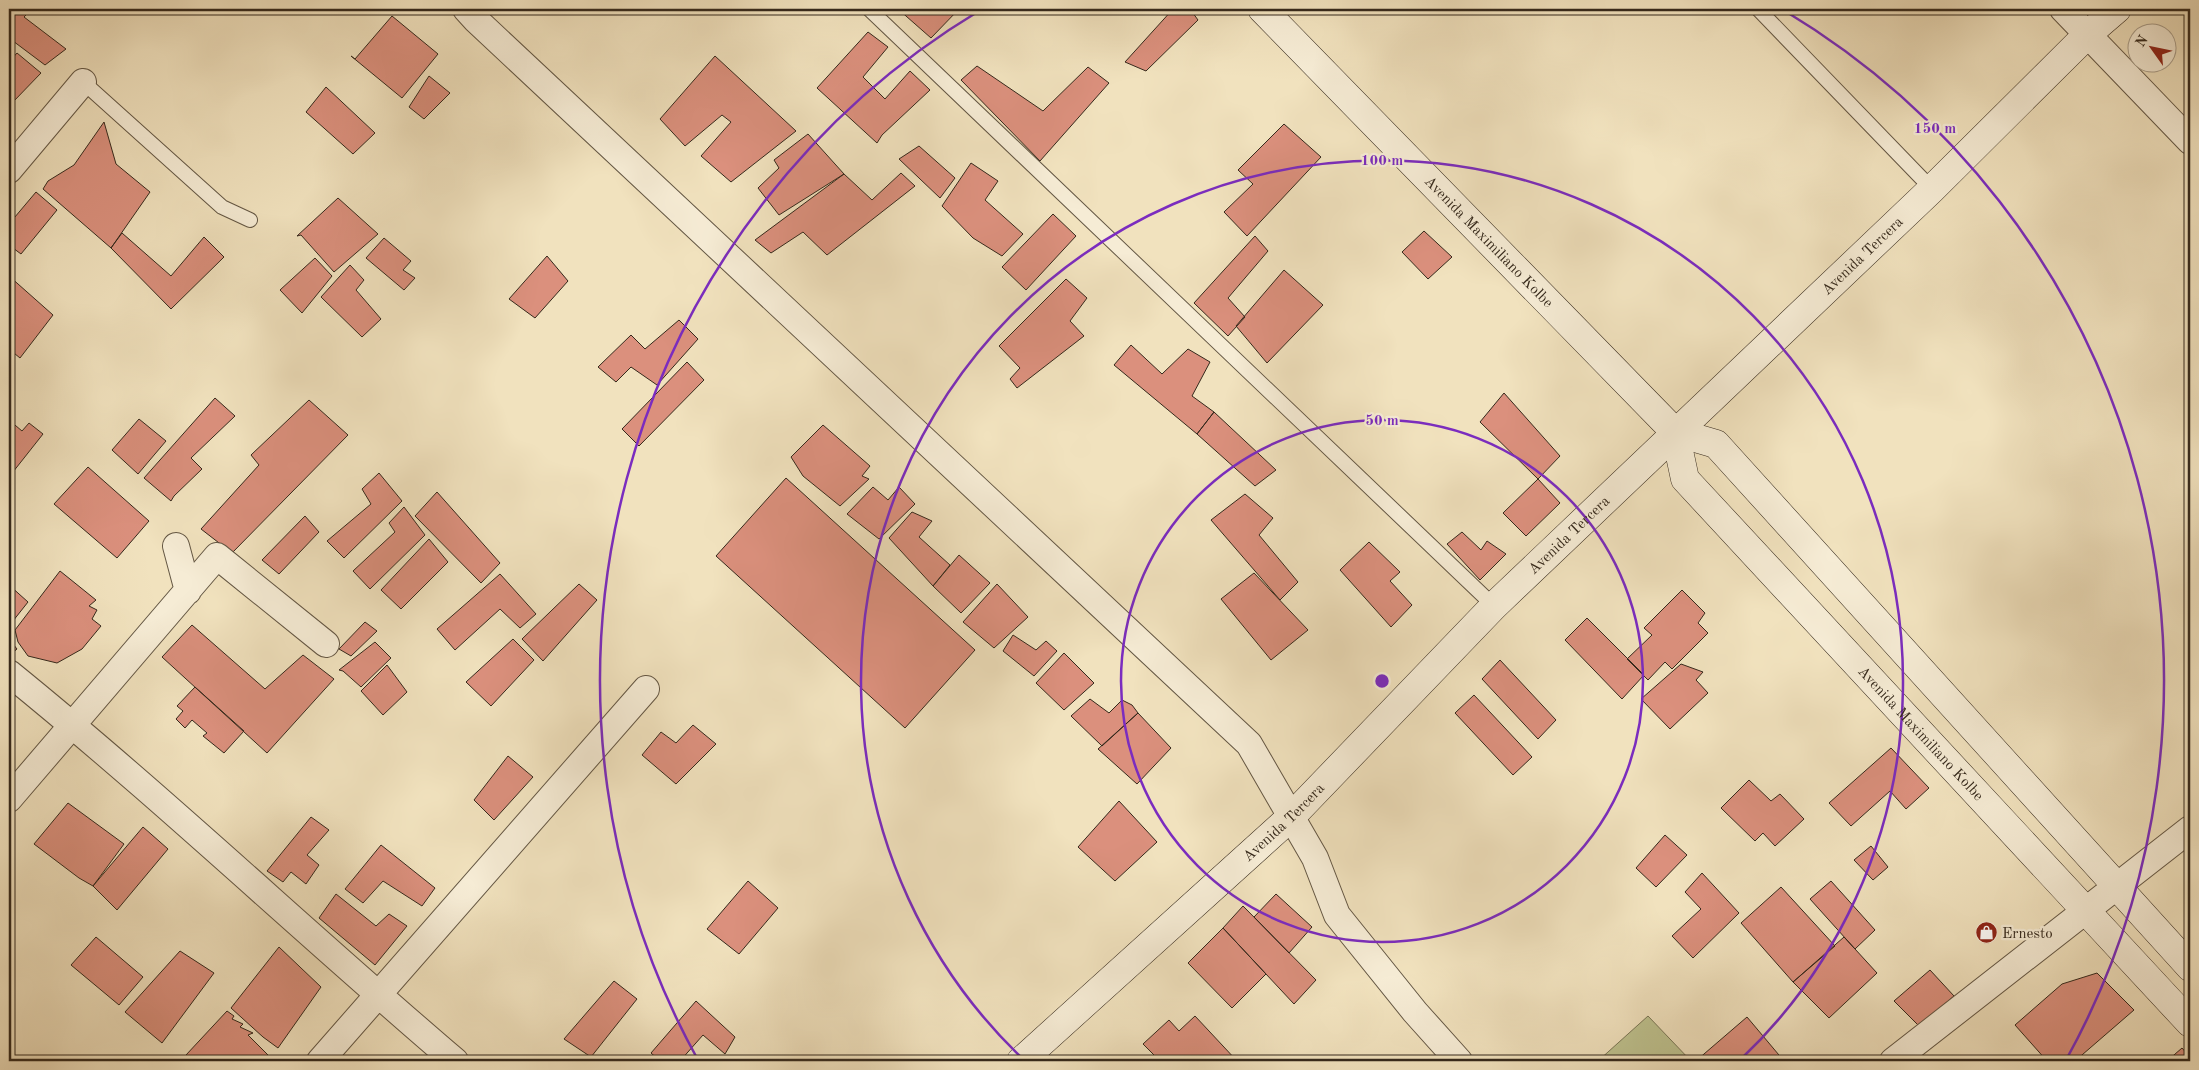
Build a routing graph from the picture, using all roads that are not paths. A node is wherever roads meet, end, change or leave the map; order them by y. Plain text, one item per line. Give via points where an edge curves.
1 (466, 9) edge
2 (869, 9) edge
3 (1262, 9) edge
4 (1758, 9) edge
5 (2063, 9) edge
6 (2117, 9) edge
7 (2088, 34) junction
8 (83, 82) joint
9 (2190, 141) edge
10 (9, 170) edge
11 (1932, 190) junction
12 (250, 220) dead end
13 (1675, 432) junction
14 (176, 546) dead end
15 (188, 591) junction
16 (1494, 606) junction
17 (326, 644) dead end
18 (9, 673) edge
19 (646, 689) dead end
20 (73, 725) junction
21 (9, 799) edge
22 (1292, 816) junction
23 (2190, 829) edge
24 (2117, 886) junction
25 (2086, 911) junction
26 (2190, 967) edge
27 (378, 995) junction
28 (2190, 1023) edge
29 (320, 1061) edge
30 (455, 1061) edge
31 (1021, 1061) edge
32 (1459, 1061) edge
33 (1893, 1061) edge

1 - 22 street via 1249,744
2 - 16 lane
3 - 13 main road, Avenida Maximiliano Kolbe
4 - 11 lane
5 - 7 street
6 - 7 main road, Avenida Tercera
7 - 9 street
7 - 11 main road, Avenida Tercera
8 - 10 street
8 - 12 lane via 222,207
11 - 13 main road, Avenida Tercera
13 - 16 main road, Avenida Tercera
13 - 24 main road, Avenida Maximiliano Kolbe via 1716,444
13 - 25 main road, Avenida Maximiliano Kolbe via 1685,479
14 - 15 street
15 - 17 street via 217,556
15 - 20 street
16 - 22 main road, Avenida Tercera
18 - 20 street
19 - 27 street
20 - 21 street
20 - 27 street
22 - 31 main road, Avenida Tercera
22 - 32 street via 1315,858 1337,915 1414,1012
23 - 24 street
24 - 25 street
24 - 26 main road, Avenida Maximiliano Kolbe
25 - 28 main road, Avenida Maximiliano Kolbe
25 - 33 street
27 - 29 street
27 - 30 street

